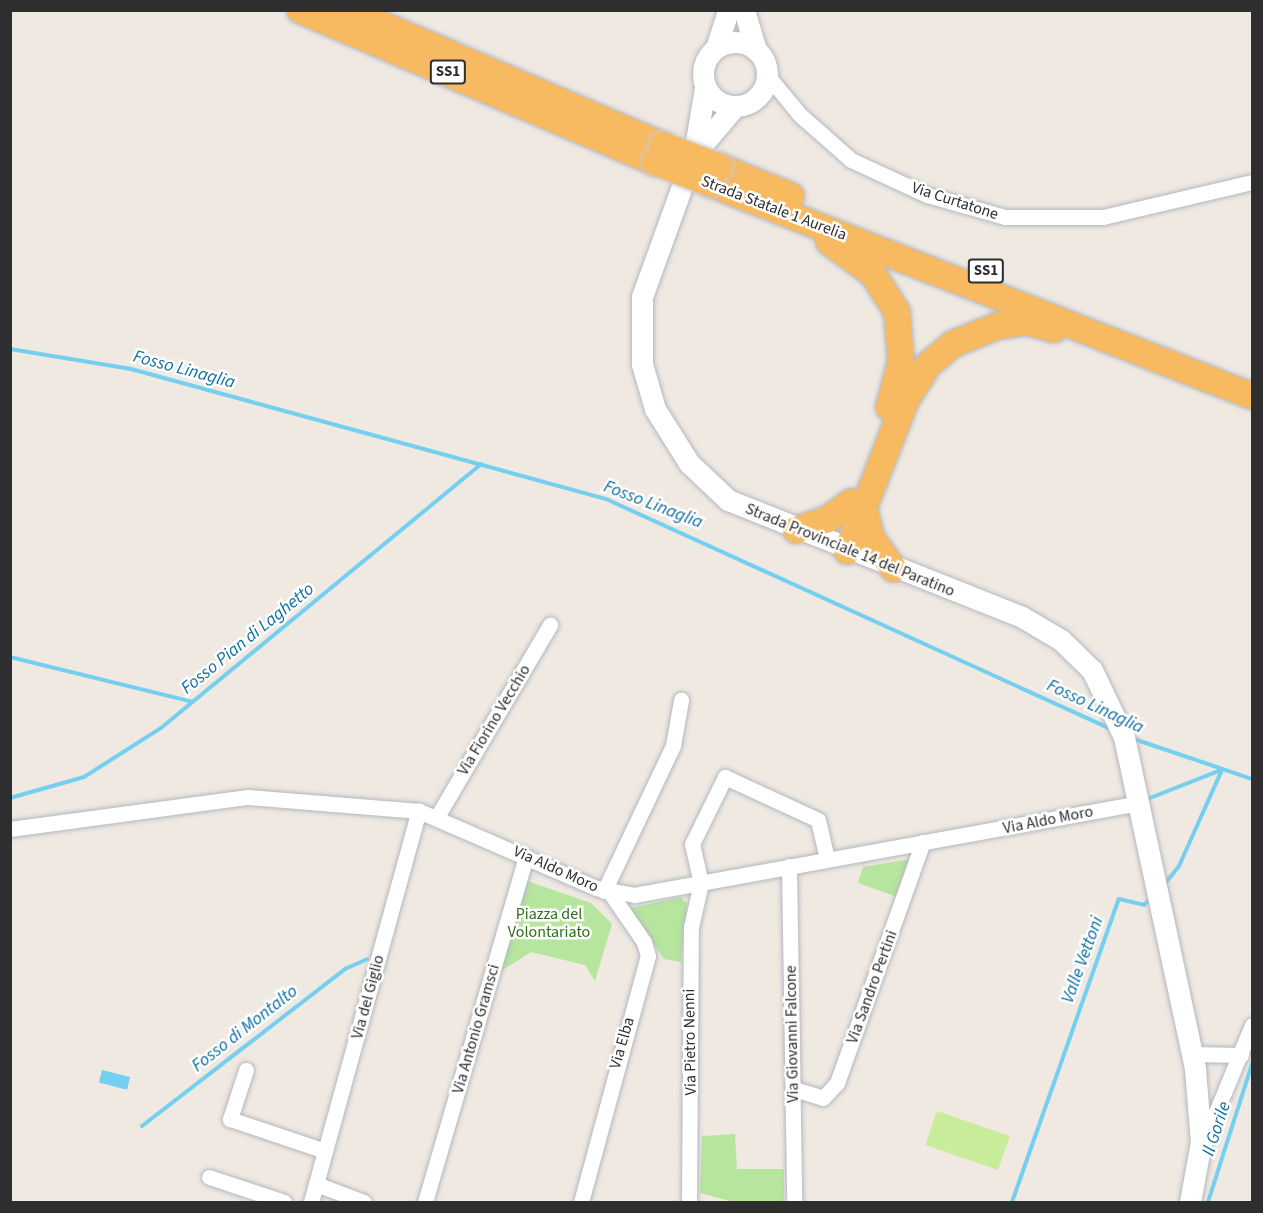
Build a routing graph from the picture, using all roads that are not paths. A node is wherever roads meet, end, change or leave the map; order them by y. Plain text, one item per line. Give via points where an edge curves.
1 (300, 10) edge
2 (348, 10) edge
3 (394, 10) edge
4 (728, 10) edge
5 (744, 10) edge
6 (430, 44) junction
7 (716, 48) junction
8 (756, 50) junction
9 (767, 75) junction
10 (705, 88) junction
11 (735, 106) junction
12 (694, 153) junction
13 (659, 154) junction
14 (715, 176) junction
15 (1252, 182) edge
16 (808, 221) junction
17 (1113, 339) junction
18 (1252, 377) edge
19 (1252, 396) edge
20 (858, 505) junction
21 (796, 530) junction
22 (841, 548) junction
23 (894, 569) junction
24 (550, 626) dead end
25 (681, 700) dead end
26 (1139, 803) junction
27 (419, 811) junction
28 (438, 815) junction
29 (10, 829) edge
30 (923, 842) junction
31 (526, 856) junction
32 (826, 859) junction
33 (789, 866) junction
34 (701, 883) junction
35 (607, 892) junction
36 (1252, 1025) edge
37 (1192, 1054) junction
38 (1241, 1055) junction
39 (246, 1070) dead end
40 (794, 1089) junction
41 (1202, 1130) junction
42 (325, 1151) junction
43 (209, 1177) dead end
44 (316, 1184) junction
45 (693, 1201) edge
46 (284, 1203) edge
47 (311, 1203) edge
48 (364, 1203) edge
49 (425, 1203) edge
50 (581, 1203) edge
51 (794, 1203) edge
52 (1190, 1203) edge

1 - 13 highway, Strada Statale 1 Aurelia / SS1
2 - 6 highway, Strada Statale 1 Aurelia / SS1
3 - 6 highway via 422,27
4 - 7 main road, Strada Provinciale 14 del Paratino
5 - 8 main road
6 - 13 highway, Strada Statale 1 Aurelia / SS1
7 - 8 main road via 741,42
7 - 10 main road, Strada Provinciale 14 del Paratino via 704,64
8 - 9 main road
9 - 11 main road, Strada Provinciale 14 del Paratino via 758,97
9 - 15 street, Via Curtatone via 800,115 851,160 927,195 1005,217 1103,217
10 - 11 main road via 716,101
10 - 12 main road, Strada Provinciale 14 del Paratino
11 - 12 main road, Strada Provinciale 14 del Paratino
12 - 21 main road, Strada Provinciale 14 del Paratino via 642,297 639,336 647,385 665,428 703,479 741,507
13 - 14 highway, Strada Statale 1 Aurelia / SS1, bridge
14 - 16 highway, Strada Statale 1 Aurelia / SS1
14 - 18 highway, Strada Statale 1 Aurelia / SS1
16 - 17 highway, Strada Statale 1 Aurelia / SS1
16 - 20 highway via 824,240 852,255 879,280 901,329 895,390
17 - 19 highway, Strada Statale 1 Aurelia / SS1
17 - 20 highway via 1097,345 1045,326 1017,323 953,344 910,391
20 - 21 highway
20 - 22 highway
20 - 23 highway via 872,539
21 - 22 main road, Strada Provinciale 14 del Paratino
22 - 23 main road, Strada Provinciale 14 del Paratino
23 - 26 main road, Strada Provinciale 14 del Paratino via 1041,626 1092,670 1117,715
24 - 28 street, Via Fiorino Vecchio
25 - 35 street via 666,763
26 - 30 street, Via Aldo Moro
26 - 37 main road, Strada Provinciale 14 del Paratino
27 - 28 street, Via Aldo Moro
27 - 29 street, Via Aldo Moro via 248,796
27 - 42 street, Via del Giglio
28 - 31 street, Via Aldo Moro
30 - 32 street, Via Aldo Moro
30 - 40 street, Via Sandro Pertini via 837,1083 823,1098
31 - 35 street, Via Aldo Moro
31 - 49 street, Via Antonio Gramsci
32 - 33 street, Via Aldo Moro
32 - 34 street via 818,820 725,777 692,844
33 - 34 street, Via Aldo Moro
33 - 40 street, Via Giovanni Falcone
34 - 35 street, Via Aldo Moro
34 - 45 street, Via Pietro Nenni via 691,927
35 - 50 street, Via Elba via 644,942 648,956
36 - 38 street
37 - 38 street
37 - 41 main road, Strada Provinciale 14 del Paratino
38 - 41 street via 1216,1112
39 - 42 street via 230,1119
40 - 51 street, Via Giovanni Falcone
41 - 52 main road, Strada Provinciale 14 del Paratino
42 - 44 street, Via del Giglio
43 - 46 street
44 - 47 street, Via del Giglio
44 - 48 street

